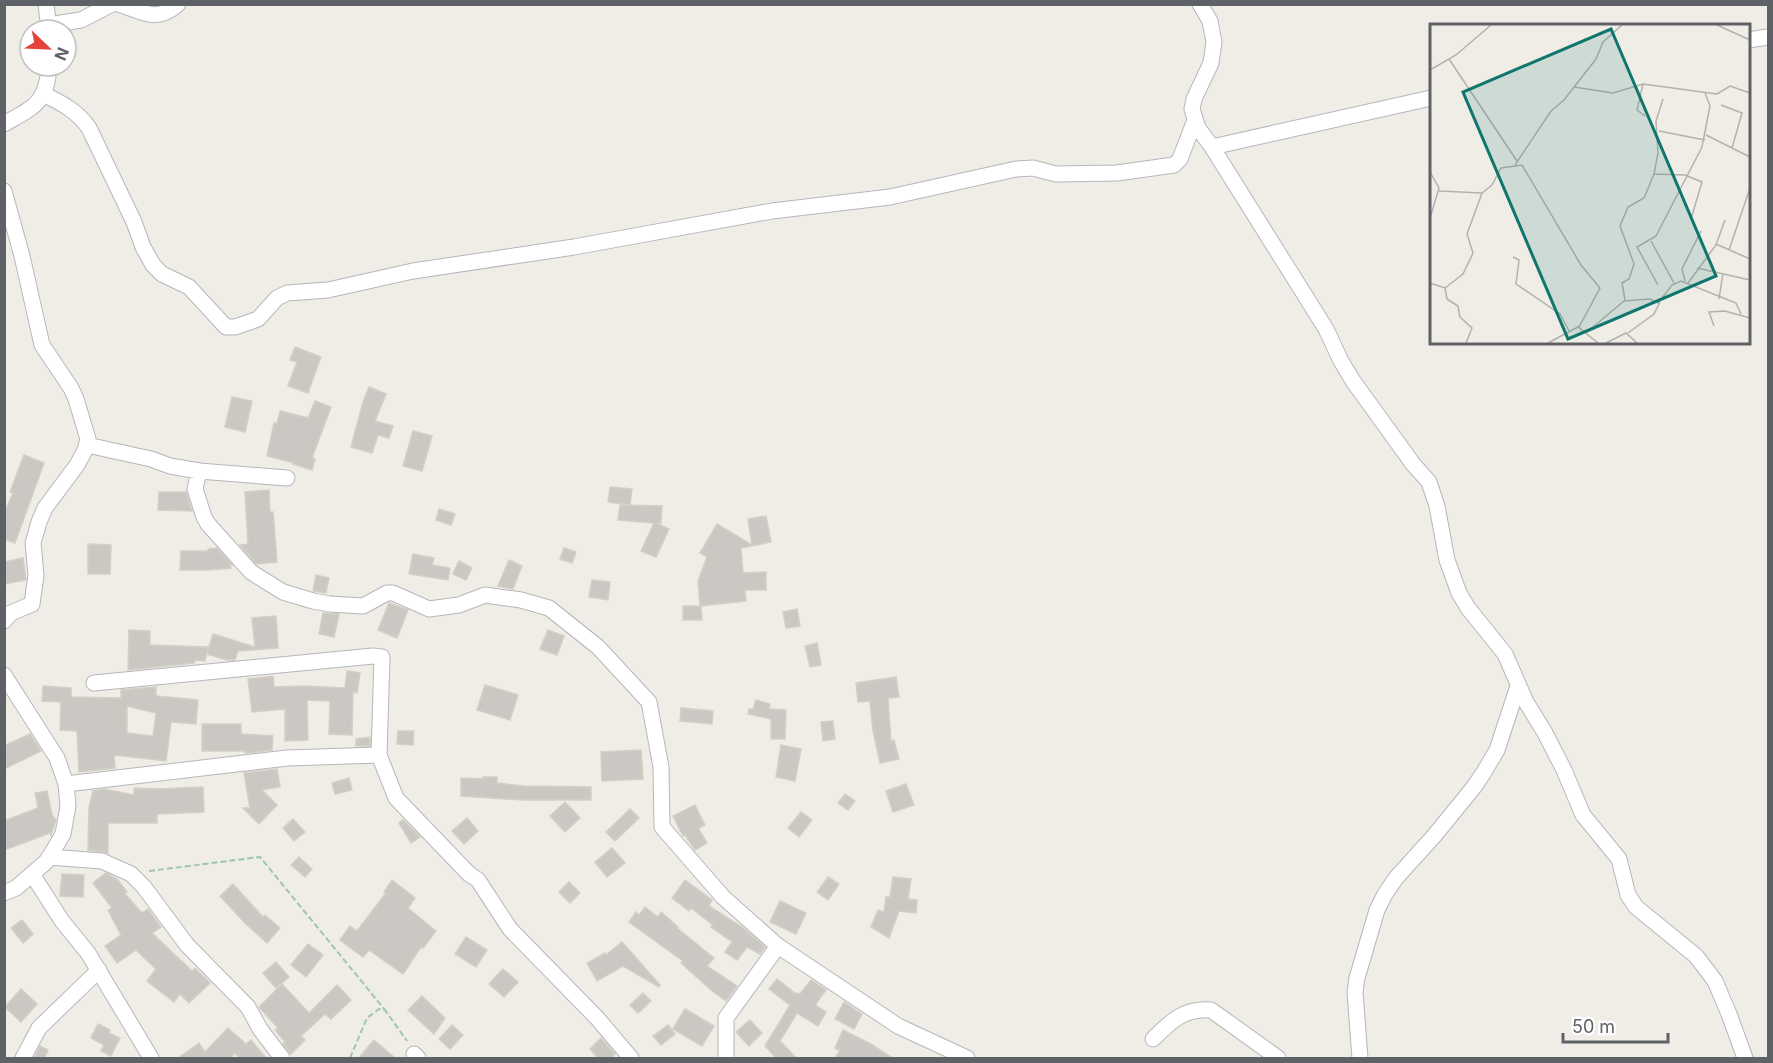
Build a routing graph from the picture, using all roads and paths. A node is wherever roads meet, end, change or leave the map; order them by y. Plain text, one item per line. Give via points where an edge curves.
1 (112, 4) edge
2 (118, 4) edge
3 (178, 4) edge
4 (1200, 4) edge
5 (78, 21) edge
6 (1768, 37) edge
7 (1749, 40) edge
8 (46, 78) edge
9 (43, 94) junction
10 (1430, 98) edge
11 (1195, 120) junction
12 (4, 124) edge
13 (1212, 147) junction
14 (4, 191) edge
15 (87, 445) junction
16 (199, 471) junction
17 (287, 478) dead end
18 (4, 621) edge
19 (4, 675) edge
20 (94, 684) dead end
21 (1518, 686) junction
22 (379, 755) junction
23 (66, 784) junction
24 (49, 857) junction
25 (32, 874) junction
26 (131, 874) junction
27 (4, 893) edge
28 (778, 946) junction
29 (99, 970) junction
30 (385, 1010) junction
31 (1154, 1039) dead end
32 (416, 1056) edge
33 (23, 1059) edge
34 (151, 1059) edge
35 (282, 1059) edge
36 (350, 1059) edge
37 (631, 1059) edge
38 (726, 1059) edge
39 (967, 1059) edge
40 (1278, 1059) edge
41 (1360, 1059) edge
42 (1745, 1059) edge

1 - 5 street
2 - 3 street via 148,15 161,15
4 - 11 street via 1210,21 1214,42 1211,63 1194,99
6 - 7 street
8 - 9 street
9 - 11 street via 82,117 153,265 189,287 226,327 258,319 287,293 328,290 413,271 772,211 890,196 1016,169 1033,168 1056,174 1174,165
9 - 12 street via 35,106
10 - 13 street
11 - 13 street
13 - 21 street via 1326,329 1353,381 1429,482 1459,593 1505,654
14 - 15 street via 39,337 76,399
15 - 16 street
15 - 18 street via 39,522 33,543 36,575 32,604 11,613
16 - 17 street
16 - 28 street via 195,489 208,524 251,572 283,592 314,601 363,606 393,593 429,609 459,605 485,595 521,600 549,608 598,647 649,702 661,767 662,827 723,897
19 - 23 street via 57,758
20 - 22 street via 382,657
21 - 41 street via 1497,750 1484,772 1396,878 1377,910 1355,992
21 - 42 street via 1564,770 1583,815 1619,859 1636,907 1696,956 1715,981
22 - 23 street via 287,758
22 - 37 street via 396,798 478,880 510,929 597,1018
23 - 24 street via 68,806 63,834
24 - 25 street
24 - 26 street via 102,861
25 - 27 street
25 - 29 street
26 - 30 path via 260,857
26 - 35 street via 187,945 248,1007
28 - 38 street via 726,1018
28 - 39 street via 898,1026
29 - 33 street via 39,1028
29 - 34 street
30 - 32 path
30 - 36 path via 379,1009 367,1018
31 - 40 street via 1172,1020 1200,1009 1211,1010

